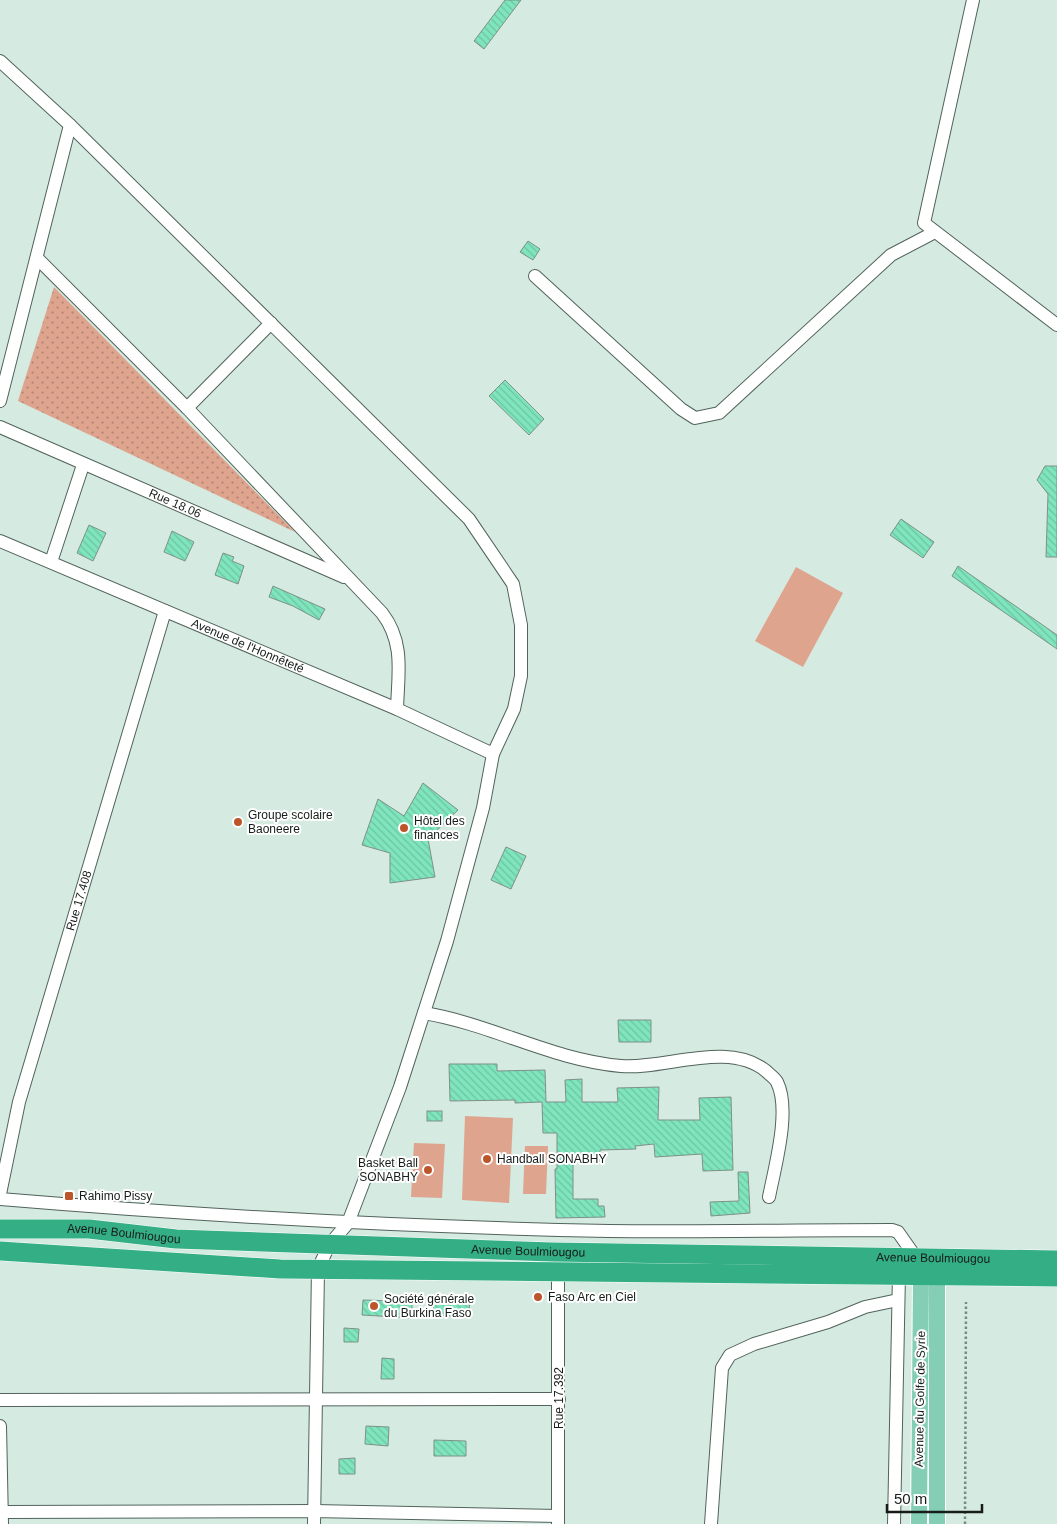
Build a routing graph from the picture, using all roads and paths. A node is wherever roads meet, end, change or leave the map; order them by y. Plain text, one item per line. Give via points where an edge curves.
1 (973, 0) edge
2 (0, 61) edge
3 (70, 125) junction
4 (935, 232) junction
5 (37, 258) junction
6 (535, 276) dead end
7 (271, 323) junction
8 (1057, 325) edge
9 (0, 401) edge
10 (187, 408) junction
11 (0, 427) edge
12 (83, 465) junction
13 (0, 541) edge
14 (51, 562) junction
15 (351, 580) junction
16 (165, 611) junction
17 (397, 709) junction
18 (493, 754) junction
19 (424, 1014) junction
20 (0, 1194) edge
21 (769, 1197) dead end
22 (0, 1198) edge
23 (348, 1223) junction
24 (0, 1229) edge
25 (329, 1245) junction
26 (0, 1251) edge
27 (1057, 1260) edge
28 (318, 1269) junction
29 (925, 1270) junction
30 (558, 1273) junction
31 (899, 1274) junction
32 (1057, 1277) edge
33 (898, 1300) junction
34 (966, 1302) dead end
35 (559, 1399) junction
36 (0, 1400) edge
37 (317, 1400) junction
38 (0, 1426) edge
39 (937, 1454) junction
40 (919, 1455) junction
41 (0, 1462) edge
42 (2, 1518) edge
43 (314, 1518) edge
44 (558, 1520) edge
45 (711, 1524) edge
46 (894, 1524) edge
47 (918, 1524) edge
48 (937, 1524) edge
49 (965, 1524) edge

1 - 4 street via 924,223
2 - 3 street
3 - 5 street
3 - 7 street
4 - 6 street via 891,255 719,414 695,418 681,409
4 - 8 street
5 - 9 street
5 - 10 street
7 - 10 street
7 - 18 street via 470,519 513,584 521,625 521,676 514,709
10 - 15 street
11 - 12 street, Rue 18.06
12 - 14 street
12 - 15 street, Rue 18.06
13 - 14 street, Avenue de l'Honnêteté
14 - 16 street, Avenue de l'Honnêteté
15 - 17 street via 392,626 398,642
16 - 17 street, Avenue de l'Honnêteté
16 - 20 street, Rue 17.408 via 19,1102
17 - 18 street, Avenue de l'Honnêteté
18 - 19 street via 480,818
19 - 21 street via 557,1055 622,1066 698,1058 748,1061 776,1081 783,1108
19 - 23 street
22 - 23 street
23 - 25 street
23 - 29 street via 612,1231 892,1230 898,1232
24 - 25 highway, Avenue Boulmiougou via 90,1228 176,1239
25 - 28 street
25 - 29 highway, Avenue Boulmiougou
26 - 28 highway, Avenue Boulmiougou
27 - 29 highway, Avenue Boulmiougou via 936,1257
28 - 30 highway, Avenue Boulmiougou
28 - 37 street
29 - 31 highway, Avenue Boulmiougou
29 - 32 highway, Avenue Boulmiougou
29 - 39 main road, Avenue du Golfe de Syrie
29 - 40 main road, Avenue du Golfe de Syrie
30 - 31 highway, Avenue Boulmiougou
30 - 35 street, Rue 17.392
31 - 33 street
33 - 45 street via 865,1307 730,1355 722,1368
33 - 46 street
34 - 49 path
35 - 37 street
35 - 44 street, Rue 17.392
36 - 37 street
37 - 43 street
38 - 41 street
39 - 40 main road
39 - 48 main road, Avenue du Golfe de Syrie
40 - 47 main road, Avenue du Golfe de Syrie
41 - 42 street
42 - 43 street
43 - 44 street

